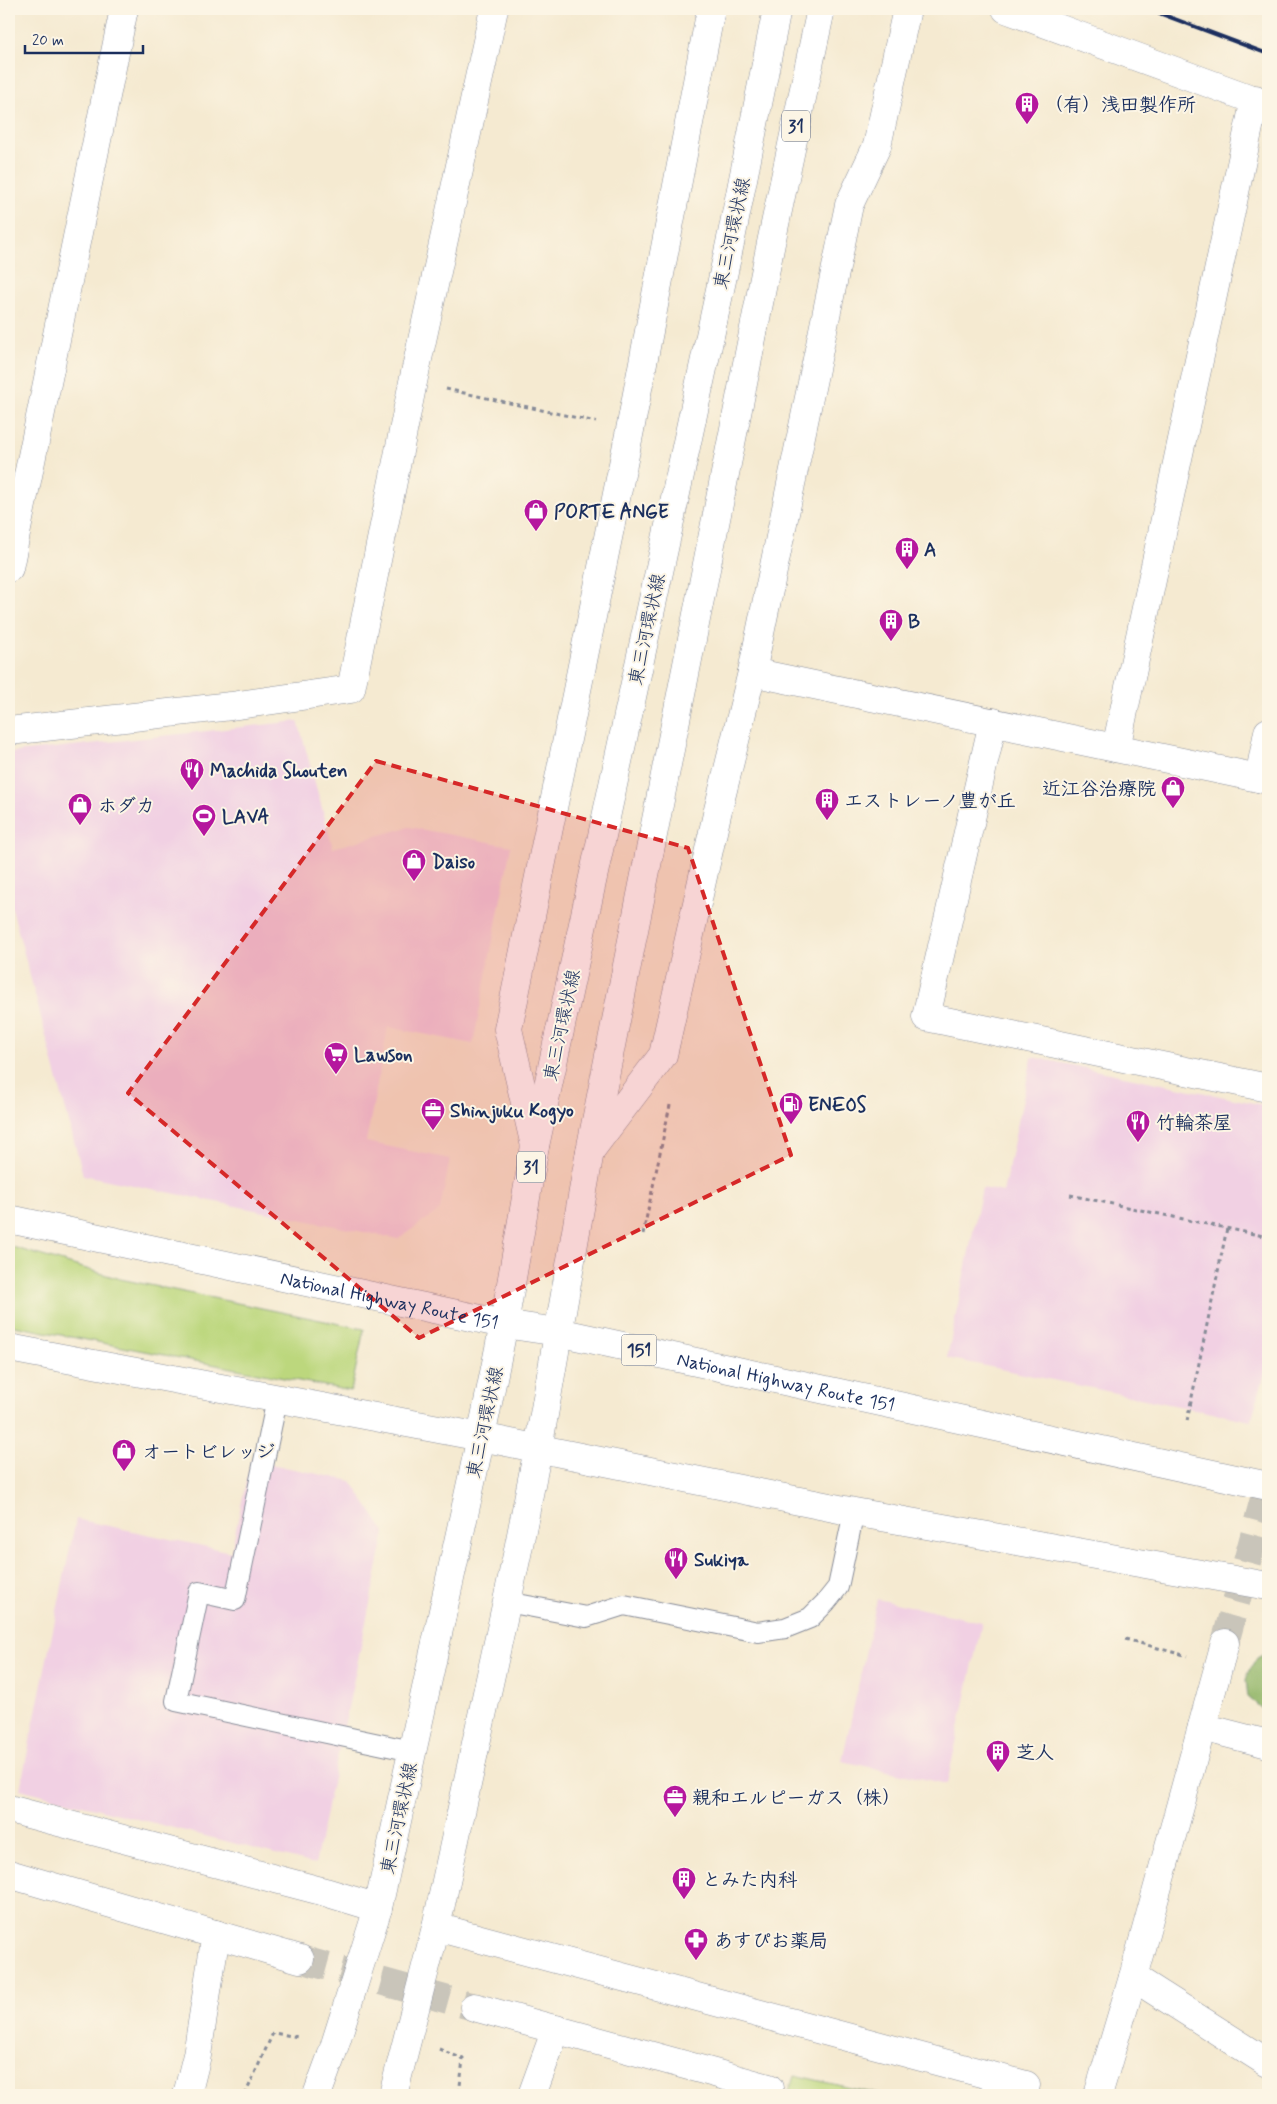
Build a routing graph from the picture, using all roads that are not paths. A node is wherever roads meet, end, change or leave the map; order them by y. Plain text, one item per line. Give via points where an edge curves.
1 (124, 9) edge
2 (494, 9) edge
3 (711, 9) edge
4 (777, 9) edge
5 (821, 9) edge
6 (907, 9) edge
7 (1006, 9) edge
8 (1262, 102) edge
9 (9, 568) edge
10 (752, 672) junction
11 (993, 722) junction
12 (9, 730) edge
13 (1268, 732) edge
14 (1116, 748) junction
15 (1264, 779) edge
16 (1268, 1088) edge
17 (535, 1146) junction
18 (590, 1151) junction
19 (9, 1219) edge
20 (504, 1324) junction
21 (558, 1332) junction
22 (9, 1348) edge
23 (277, 1399) junction
24 (481, 1437) junction
25 (538, 1449) junction
26 (1268, 1486) edge
27 (854, 1512) junction
28 (1268, 1586) edge
29 (507, 1602) junction
30 (1222, 1654) tunnel mouth
31 (1202, 1727) junction
32 (1268, 1744) edge
33 (412, 1751) junction
34 (9, 1809) edge
35 (9, 1874) edge
36 (378, 1908) junction
37 (436, 1927) junction
38 (216, 1934) junction
39 (300, 1959) tunnel mouth
40 (1133, 1977) junction
41 (474, 2007) tunnel mouth
42 (556, 2029) junction
43 (1268, 2063) edge
44 (187, 2095) edge
45 (317, 2095) edge
46 (393, 2095) edge
47 (532, 2095) edge
48 (767, 2095) edge
49 (1024, 2095) edge
50 (1098, 2095) edge

1 - 9 main road
2 - 12 main road via 413,382 351,689 231,706
3 - 17 main road via 630,430 508,1028
4 - 17 main road, 東三河環状線 / 31 via 732,234
5 - 18 main road, 31 via 771,243
6 - 10 main road via 877,146 849,205
7 - 8 main road
8 - 14 main road
10 - 11 main road
10 - 18 main road via 663,1055
11 - 14 main road
11 - 16 main road via 926,1017
13 - 15 main road
14 - 15 main road
17 - 20 main road, 東三河環状線 / 31
18 - 21 main road, 31
19 - 20 main road, National Highway Route 151 / 151
20 - 21 main road, National Highway Route 151 / 151
20 - 24 main road, 東三河環状線 / 31
21 - 25 main road, 31
21 - 26 main road, National Highway Route 151 / 151
22 - 23 main road
23 - 24 main road
23 - 33 lane via 235,1600 198,1592 176,1701
24 - 25 main road
24 - 33 main road, 東三河環状線 / 31
25 - 27 main road
25 - 29 main road, 31
27 - 28 main road
27 - 29 lane via 838,1587 810,1618 785,1628 758,1632 624,1605 586,1617
29 - 37 main road, 31
30 - 31 main road
31 - 32 main road
31 - 40 main road
33 - 36 main road, 東三河環状線 / 31
34 - 36 main road
35 - 38 main road
36 - 45 main road, 東三河環状線 / 31
37 - 46 main road, 31
37 - 49 main road via 1026,2084
38 - 39 main road
38 - 44 main road via 197,2055
40 - 43 main road
40 - 50 main road
41 - 42 main road
42 - 47 main road
42 - 48 main road via 768,2088

